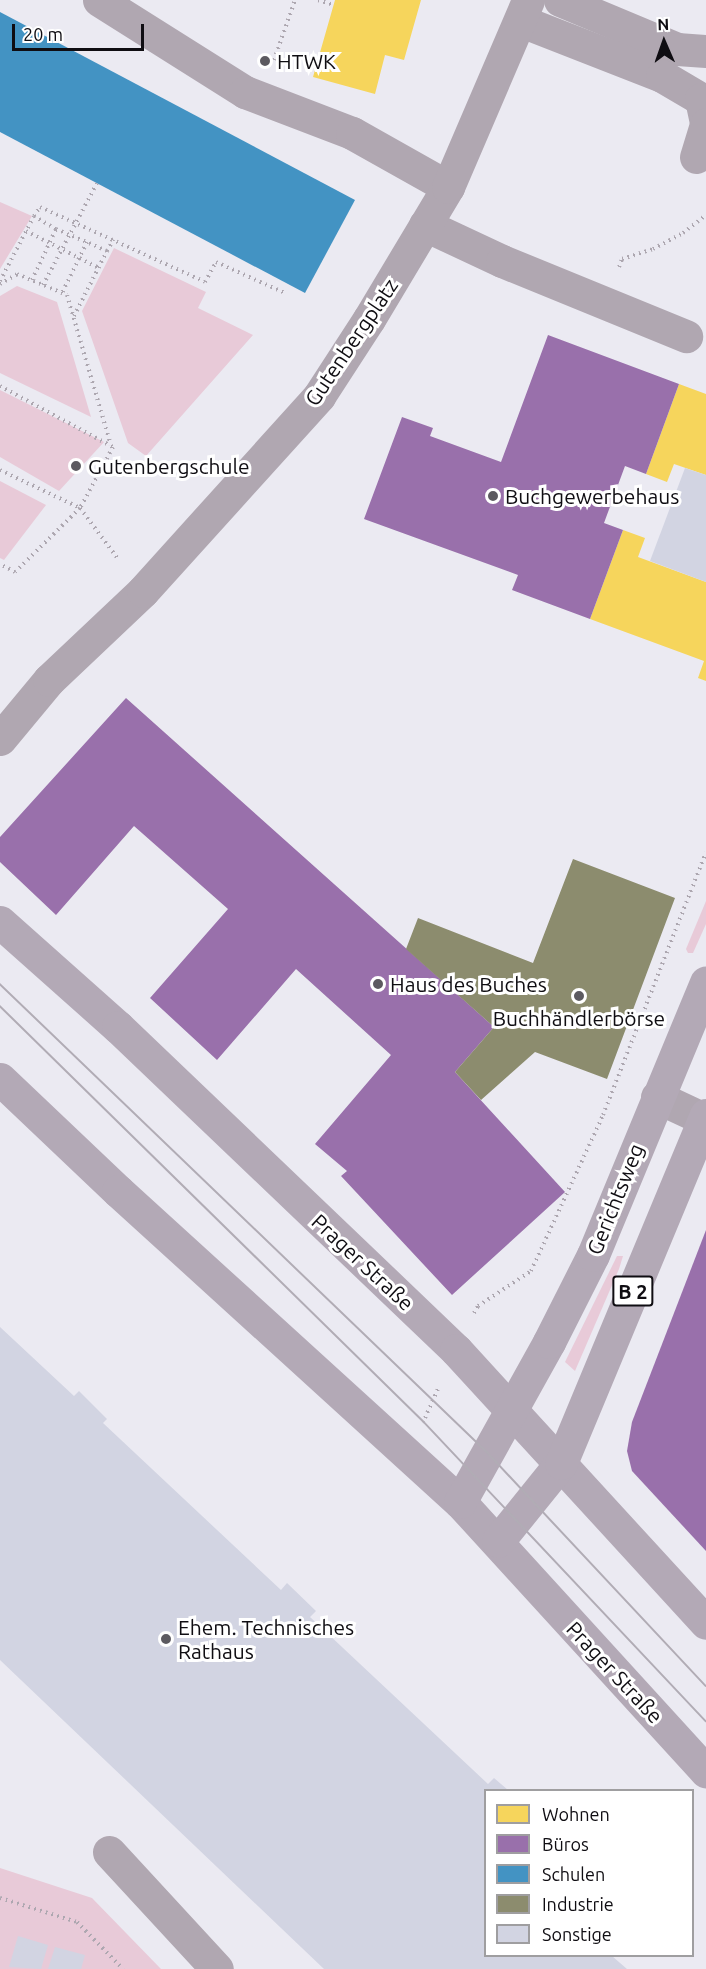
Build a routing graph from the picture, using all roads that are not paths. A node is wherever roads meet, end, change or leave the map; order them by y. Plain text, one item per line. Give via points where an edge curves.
1 (99, 0) edge
2 (560, 0) edge
3 (525, 10) edge
4 (706, 51) edge
5 (706, 123) edge
6 (696, 157) dead end
7 (448, 187) junction
8 (425, 225) junction
9 (686, 336) dead end
10 (0, 739) edge
11 (0, 922) edge
12 (706, 982) edge
13 (0, 1078) edge
14 (657, 1098) junction
15 (705, 1118) edge
16 (510, 1410) junction
17 (561, 1463) junction
18 (460, 1502) junction
19 (498, 1540) junction
20 (706, 1623) edge
21 (706, 1771) edge
22 (109, 1852) dead end
23 (217, 1969) edge

1 - 7 street via 245,92 352,133
2 - 4 street via 677,49
3 - 5 street via 701,99
3 - 7 street, Gutenbergplatz
5 - 6 street
7 - 8 street, Gutenbergplatz
8 - 9 street
8 - 10 street, Gutenbergplatz via 319,396 143,591 49,681
11 - 16 main road, Prager Straße via 118,1027 456,1350
12 - 14 main road, Gerichtsweg / B 2
13 - 18 main road, Prager Straße via 118,1191
14 - 15 street
14 - 16 main road, Gerichtsweg / B 2 via 593,1255
15 - 17 main road, B 2
16 - 17 main road, Prager Straße
16 - 18 main road, B 2
17 - 19 main road, B 2
17 - 20 main road, Prager Straße
18 - 19 main road, Prager Straße
19 - 21 main road, Prager Straße
22 - 23 street

